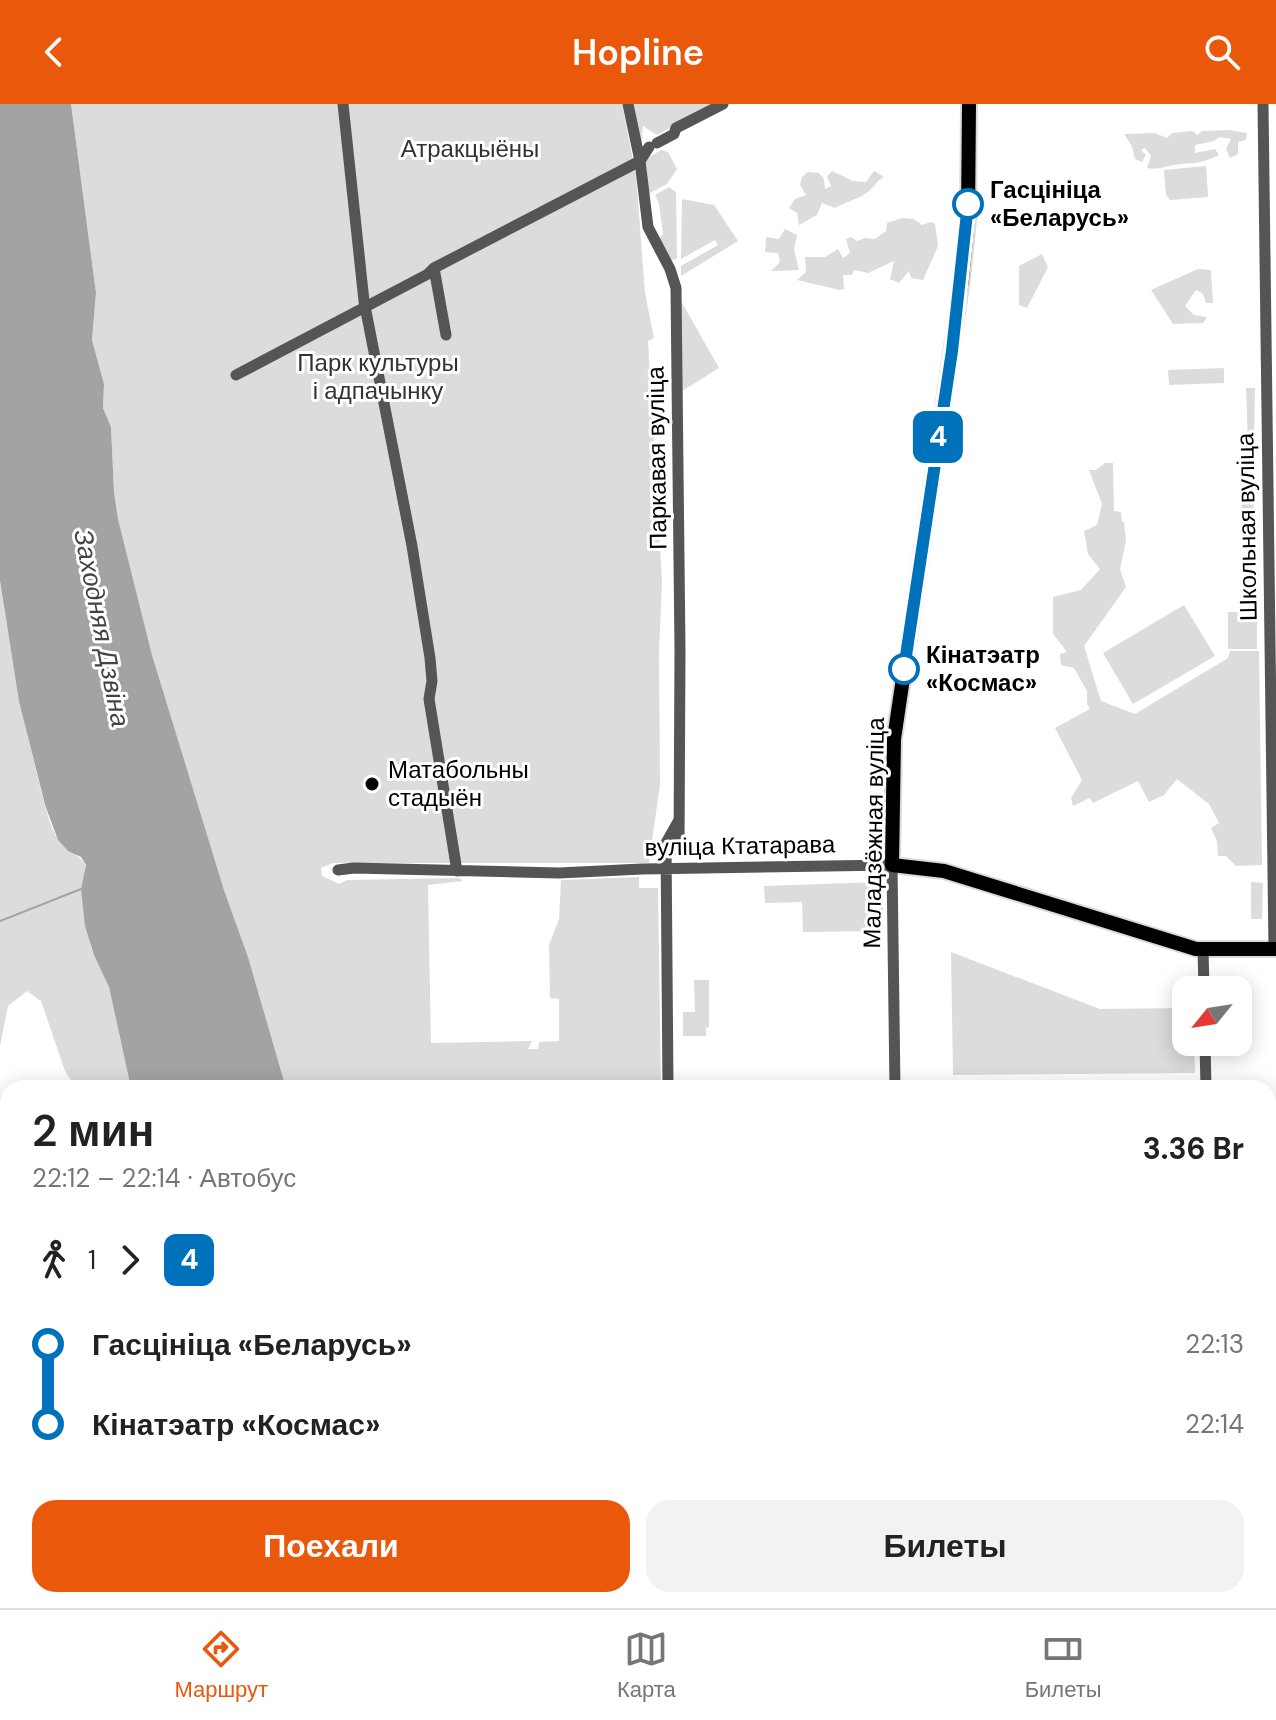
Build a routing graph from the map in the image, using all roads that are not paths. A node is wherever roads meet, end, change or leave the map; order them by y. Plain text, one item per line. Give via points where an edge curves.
1 (343, 104) edge
2 (628, 104) edge
3 (723, 104) edge
4 (969, 104) edge
5 (1263, 104) edge
6 (640, 161) junction
7 (434, 268) junction
8 (365, 309) junction
9 (446, 335) dead end
10 (236, 375) dead end
11 (679, 819) junction
12 (679, 851) dead end
13 (892, 865) junction
14 (665, 869) junction
15 (338, 870) dead end
16 (457, 871) junction
17 (1203, 949) junction
18 (1275, 949) edge
19 (1204, 976) edge
20 (1205, 1056) edge
21 (668, 1080) edge
22 (895, 1080) edge
23 (1206, 1080) edge

1 - 8 street
2 - 6 street, Паркавая вуліца
3 - 6 street via 676,128
4 - 13 main road, Маладзёжная вуліца via 962,279 894,739
5 - 18 street, Школьная вуліца
6 - 7 street
6 - 11 street, Паркавая вуліца via 648,227 676,288
7 - 8 street
7 - 9 street
8 - 10 street
8 - 16 street via 412,546 430,658 429,699
11 - 12 street, Паркавая вуліца
11 - 14 street, Паркавая вуліца via 666,843
13 - 14 street, вуліца Ктатарава
13 - 17 main road, вуліца Ктатарава via 944,871
13 - 22 street, Маладзёжная вуліца
14 - 16 street, вуліца Ктатарава
14 - 21 street, Паркавая вуліца
15 - 16 street, вуліца Ктатарава
17 - 18 main road, вуліца Ктатарава
17 - 19 street
20 - 23 street

